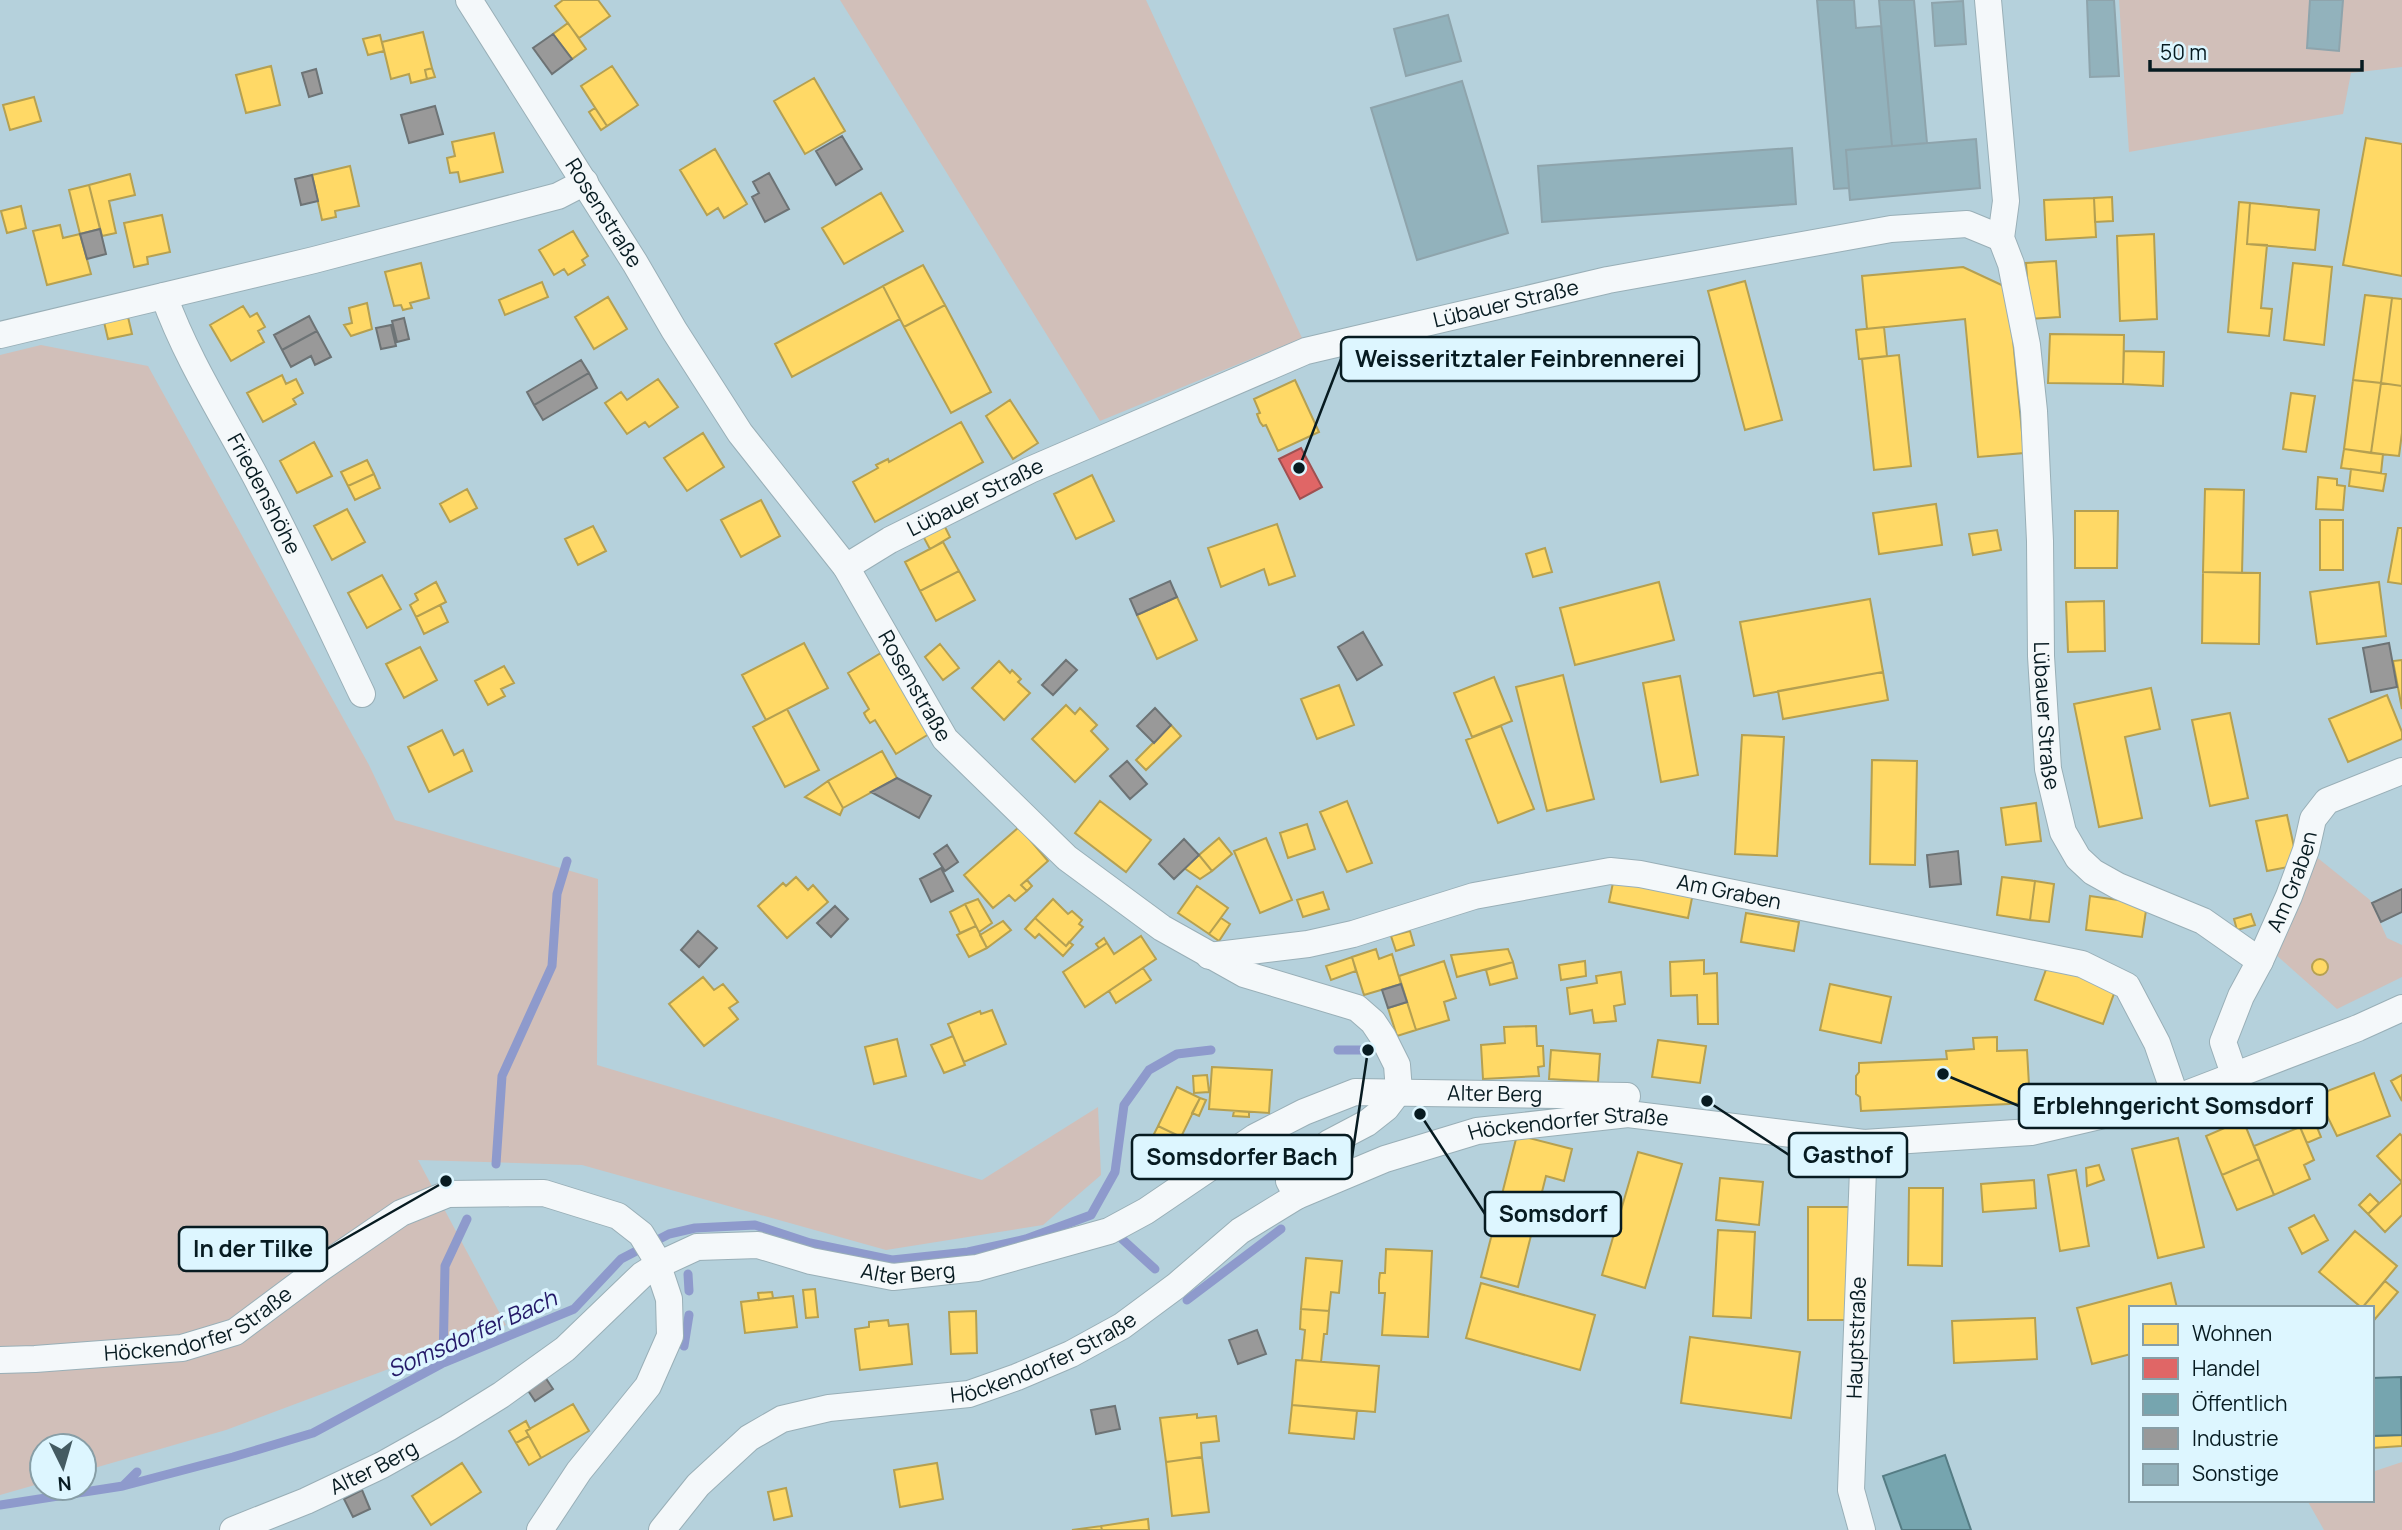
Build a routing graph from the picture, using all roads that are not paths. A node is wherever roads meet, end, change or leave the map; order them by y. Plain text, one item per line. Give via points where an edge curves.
1 (469, 0) edge
2 (1989, 0) edge
3 (585, 182) junction
4 (2001, 238) junction
5 (164, 296) junction
6 (0, 335) edge
7 (846, 567) junction
8 (362, 694) dead end
9 (2402, 771) edge
10 (1209, 956) junction
11 (2260, 961) junction
12 (2402, 1008) edge
13 (2234, 1074) junction
14 (1399, 1091) junction
15 (1627, 1096) dead end
16 (2176, 1098) junction
17 (1864, 1143) junction
18 (1297, 1196) junction
19 (656, 1261) junction
20 (0, 1360) edge
21 (233, 1530) edge
22 (540, 1530) edge
23 (662, 1530) edge
24 (1862, 1530) edge

1 - 3 street, Rosenstraße
2 - 4 street, Lübauer Straße via 2006,201
3 - 5 street via 558,197
3 - 7 street, Rosenstraße via 740,433
4 - 7 street, Lübauer Straße via 1967,224 1891,229 1608,280 1306,351 1030,470
4 - 11 street, Lübauer Straße via 2011,264 2027,345 2034,411 2040,656 2048,769 2063,832 2092,872 2203,921
5 - 6 street
5 - 8 street, Friedenshöhe
7 - 10 street, Rosenstraße via 945,739 1067,858 1142,915
9 - 11 street, Am Graben via 2327,801 2313,819 2289,897
10 - 14 street, Rosenstraße via 1244,974 1357,1008 1383,1037 1397,1065
10 - 16 street, Am Graben via 1342,937 1474,896 1610,871 1640,874 2082,964 2127,986 2157,1043
11 - 13 street via 2223,1042
12 - 13 street, Höckendorfer Straße
13 - 16 street, Höckendorfer Straße
14 - 15 street, Alter Berg
14 - 18 street via 1367,1123 1296,1167 1289,1181
14 - 19 street, Alter Berg via 1355,1092 1304,1112 1109,1231 977,1268 892,1277 758,1245 697,1247
16 - 17 street, Höckendorfer Straße via 2031,1132
17 - 18 street, Höckendorfer Straße via 1628,1114 1477,1131 1385,1159
17 - 24 street, Hauptstraße via 1851,1490
18 - 23 street, Höckendorfer Straße via 1240,1231 1122,1326 1072,1354 969,1394 830,1408 782,1419 738,1447 698,1485
19 - 20 street, Höckendorfer Straße via 640,1234 618,1216 544,1193 448,1194 401,1213 235,1332 182,1348
19 - 21 street, Alter Berg via 565,1349 501,1395 382,1465
19 - 22 street, Höckendorfer Straße via 669,1299 670,1336 662,1358 648,1386 579,1471

